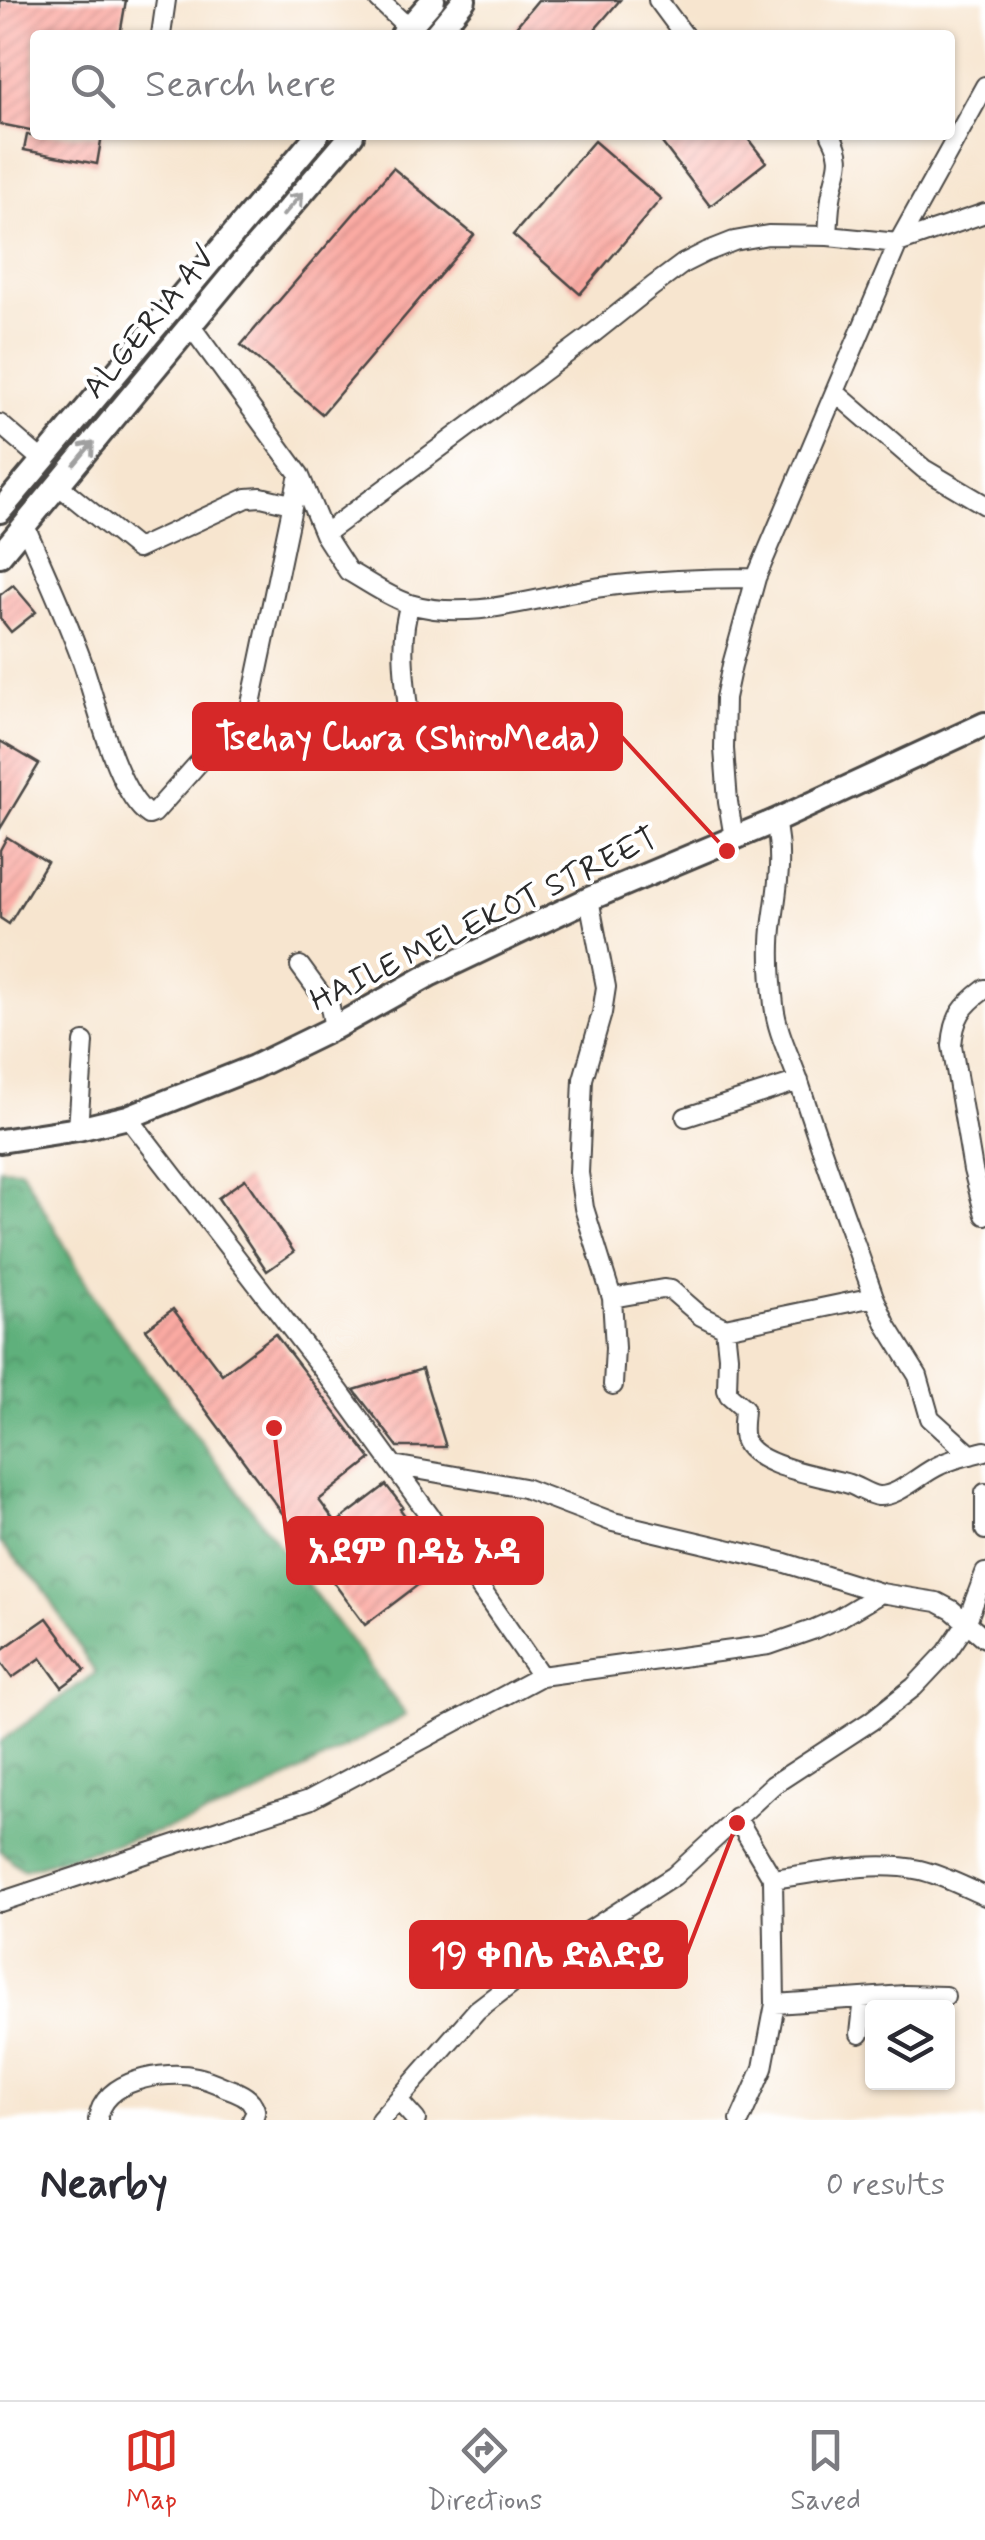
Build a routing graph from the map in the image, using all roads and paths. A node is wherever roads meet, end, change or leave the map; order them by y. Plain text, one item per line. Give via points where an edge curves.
1 (166, 0) edge
2 (379, 0) edge
3 (433, 0) edge
4 (464, 0) edge
5 (658, 0) edge
6 (162, 30) edge
7 (407, 30) edge
8 (410, 30) edge
9 (440, 30) edge
10 (680, 30) edge
11 (985, 86) edge
12 (314, 140) edge
13 (348, 140) edge
14 (833, 140) edge
15 (985, 213) edge
16 (828, 236) junction
17 (898, 243) junction
18 (190, 325) junction
19 (836, 393) junction
20 (0, 424) edge
21 (43, 461) junction
22 (300, 474) junction
23 (58, 485) junction
24 (292, 504) junction
25 (985, 505) edge
26 (0, 512) edge
27 (24, 526) junction
28 (324, 534) junction
29 (0, 555) edge
30 (756, 578) junction
31 (410, 604) junction
32 (409, 717) dead end
33 (985, 724) edge
34 (775, 821) junction
35 (734, 838) junction
36 (590, 899) junction
37 (300, 966) dead end
38 (985, 989) edge
39 (334, 1028) junction
40 (84, 1042) dead end
41 (799, 1081) junction
42 (128, 1117) junction
43 (686, 1117) dead end
44 (78, 1129) junction
45 (0, 1141) edge
46 (985, 1216) edge
47 (874, 1296) junction
48 (612, 1298) junction
49 (724, 1328) junction
50 (613, 1384) dead end
51 (978, 1453) edge
52 (393, 1466) junction
53 (985, 1493) edge
54 (985, 1530) edge
55 (985, 1573) edge
56 (881, 1593) junction
57 (966, 1624) junction
58 (985, 1638) edge
59 (541, 1676) junction
60 (736, 1817) junction
61 (773, 1879) junction
62 (985, 1896) edge
63 (0, 1902) edge
64 (945, 1996) dead end
65 (864, 1998) junction
66 (776, 2004) junction
67 (860, 2034) dead end
68 (398, 2101) junction
69 (98, 2120) edge
70 (252, 2120) edge
71 (380, 2120) edge
72 (416, 2120) edge
73 (740, 2120) edge

1 - 6 street
2 - 7 street
3 - 8 main road
4 - 9 main road
5 - 10 street
11 - 17 street
12 - 21 main road, ALGERIA AV
18 -> 13 main road, ALGERIA AV
14 - 16 street via 841,164
15 - 17 street
16 - 17 street
16 - 28 street via 734,241 684,264
17 - 19 street
18 - 22 street
23 -> 18 main road, ALGERIA AV
19 - 25 street via 907,456
19 - 30 street
20 - 21 street
21 - 26 main road, ALGERIA AV
22 - 24 street
22 - 28 street
23 - 24 street via 136,549 247,498
23 - 27 main road, ALGERIA AV
24 - 27 street via 247,723 148,815 122,778
27 - 29 main road, ALGERIA AV
28 - 31 street via 348,571
30 - 31 street via 610,586 472,611
30 - 35 street via 725,698
31 - 32 street via 404,631
33 - 34 main road, HAILE MELEKOT STREET
34 - 35 main road, HAILE MELEKOT STREET
34 - 41 street via 780,846 772,923 774,1007
35 - 36 main road, HAILE MELEKOT STREET
36 - 39 main road, HAILE MELEKOT STREET
36 - 48 street via 606,987 582,1079 579,1173
37 - 39 street via 330,1007
38 - 46 street via 962,1010 952,1046
39 - 42 main road, HAILE MELEKOT STREET
40 - 44 street
41 - 43 street
41 - 47 street
42 - 44 main road, HAILE MELEKOT STREET
42 - 52 street
44 - 45 main road, HAILE MELEKOT STREET
47 - 49 street
47 - 51 street via 918,1376 930,1418
48 - 49 street via 671,1290
48 - 50 street
49 - 51 street via 727,1390 744,1408 745,1442 770,1462 876,1496
52 - 56 street via 524,1488 613,1522
52 - 59 street
53 - 54 street
55 - 57 street
56 - 57 street via 937,1602
56 - 59 street via 769,1645
57 - 58 street
57 - 60 street via 894,1704
59 - 63 street via 310,1800
60 - 61 street
60 - 68 street via 674,1876 477,2010
61 - 62 street via 912,1869
61 - 66 street
64 - 65 street
65 - 66 street
65 - 67 street
66 - 73 street via 763,2068
68 - 71 street
68 - 72 street
69 - 70 street via 104,2103 128,2083 184,2076 252,2101

